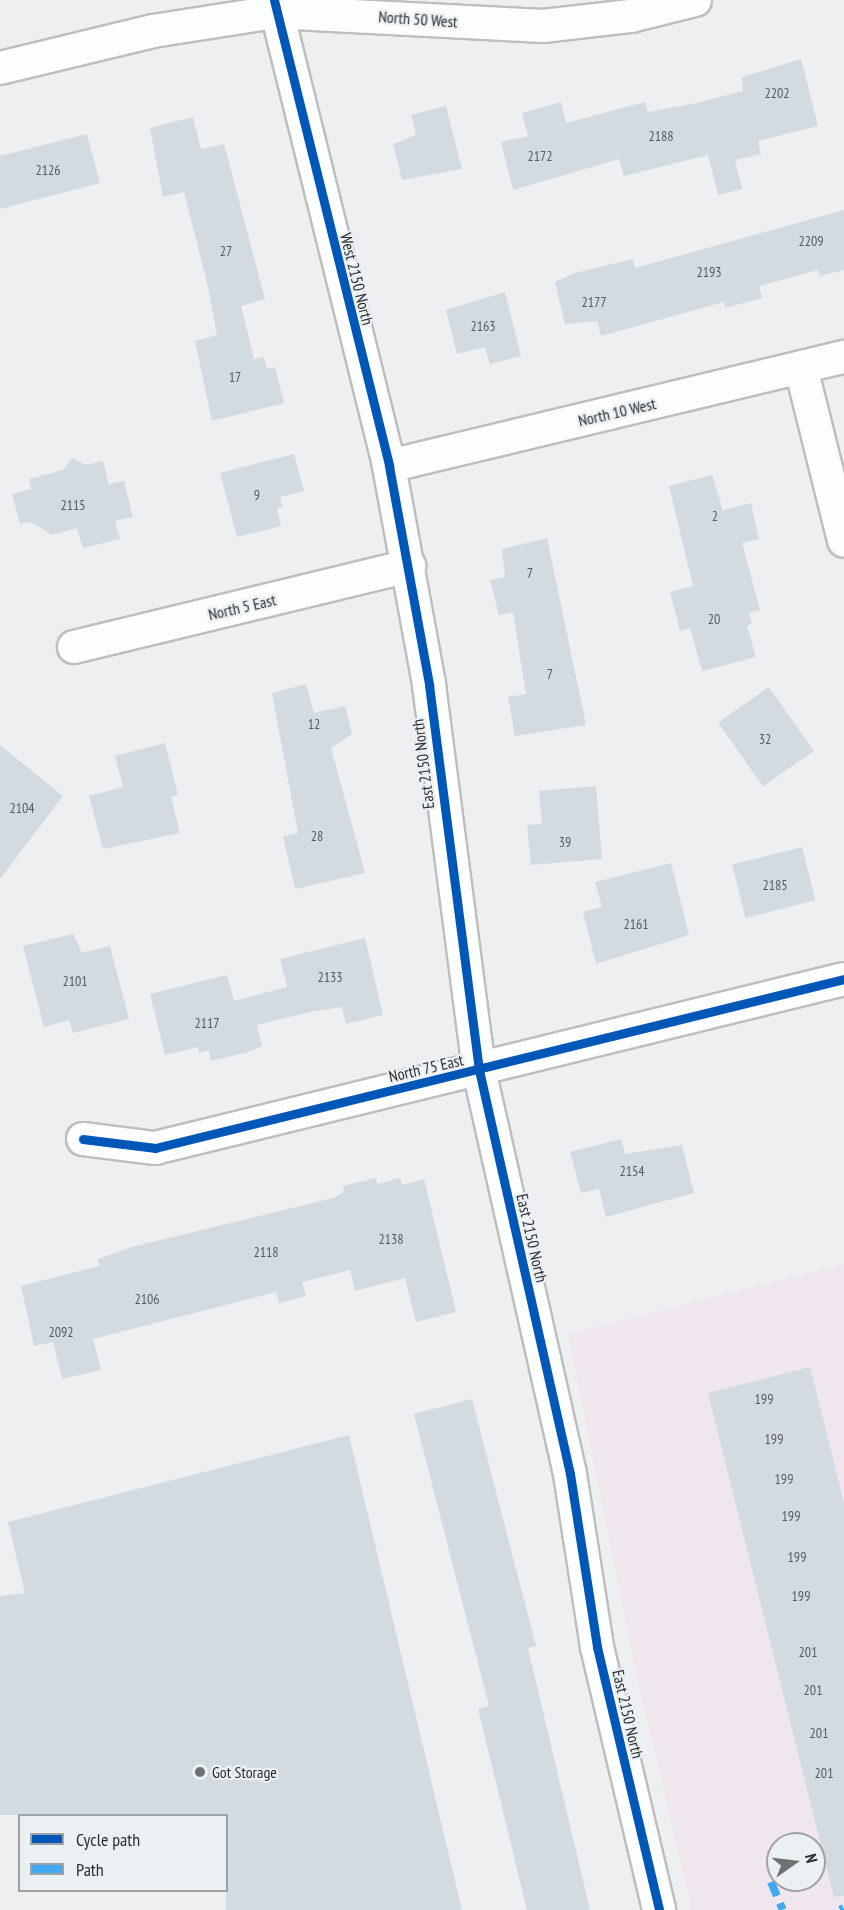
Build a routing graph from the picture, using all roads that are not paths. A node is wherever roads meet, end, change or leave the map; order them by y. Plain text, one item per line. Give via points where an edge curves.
1 (695, 0) edge
2 (275, 6) edge
3 (0, 68) edge
4 (844, 357) edge
5 (801, 368) junction
6 (389, 466) junction
7 (844, 541) edge
8 (409, 566) junction
9 (74, 647) dead end
10 (844, 979) edge
11 (479, 1070) junction
12 (83, 1139) dead end
13 (659, 1910) edge

1 - 2 street, North 50 West via 631,16 543,26
2 - 3 street, North 50 West
2 - 6 street, West 2150 North
4 - 5 street, North 10 West
5 - 6 street, North 10 West
5 - 7 street
6 - 8 street, West 2150 North
8 - 9 street, North 5 East
8 - 11 street, East 2150 North
10 - 11 street, North 75 East
11 - 12 street, North 75 East via 154,1148
11 - 13 street, East 2150 North via 570,1474 597,1647

